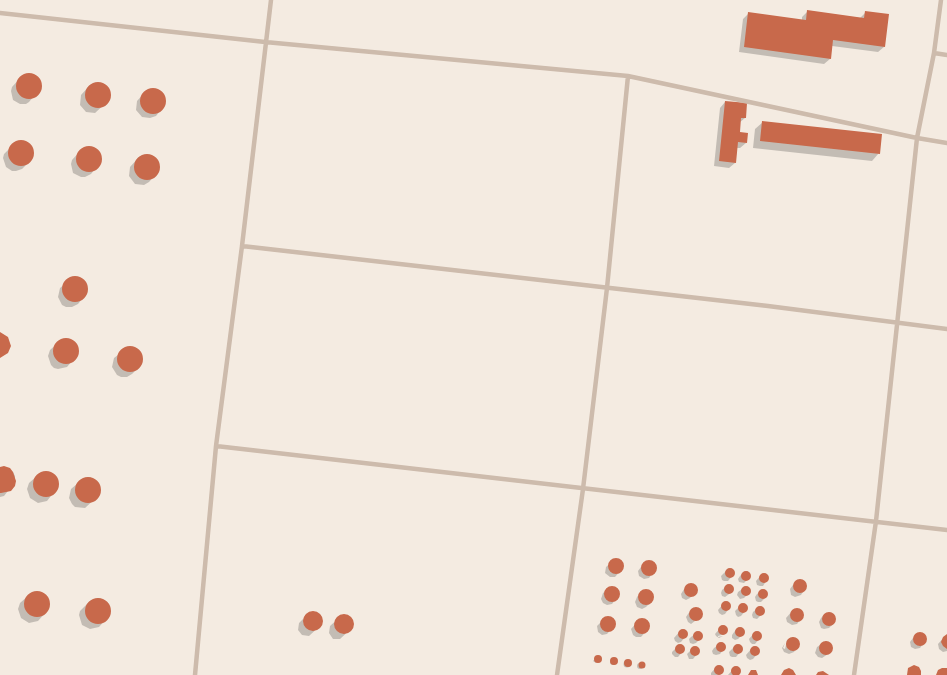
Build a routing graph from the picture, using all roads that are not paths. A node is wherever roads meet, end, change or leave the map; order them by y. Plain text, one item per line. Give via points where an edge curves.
1 (271, 0) edge
2 (941, 0) edge
3 (0, 13) edge
4 (265, 42) junction
5 (934, 53) junction
6 (947, 55) edge
7 (628, 76) junction
8 (917, 138) junction
9 (947, 143) edge
10 (242, 246) junction
11 (607, 288) junction
12 (897, 323) junction
13 (947, 329) edge
14 (216, 446) junction
15 (583, 489) junction
16 (876, 521) junction
17 (947, 530) edge
18 (195, 675) edge
19 (557, 675) edge
20 (854, 675) edge

1 - 4 lane
2 - 5 lane
3 - 4 lane
4 - 7 lane
4 - 10 lane
5 - 6 lane
5 - 8 lane
7 - 8 lane
7 - 11 lane
8 - 9 lane
8 - 12 lane
10 - 11 lane
10 - 14 lane
11 - 12 lane
11 - 15 lane
12 - 13 lane
12 - 16 lane
14 - 15 lane
14 - 18 lane
15 - 16 lane
15 - 19 lane
16 - 17 lane
16 - 20 lane

